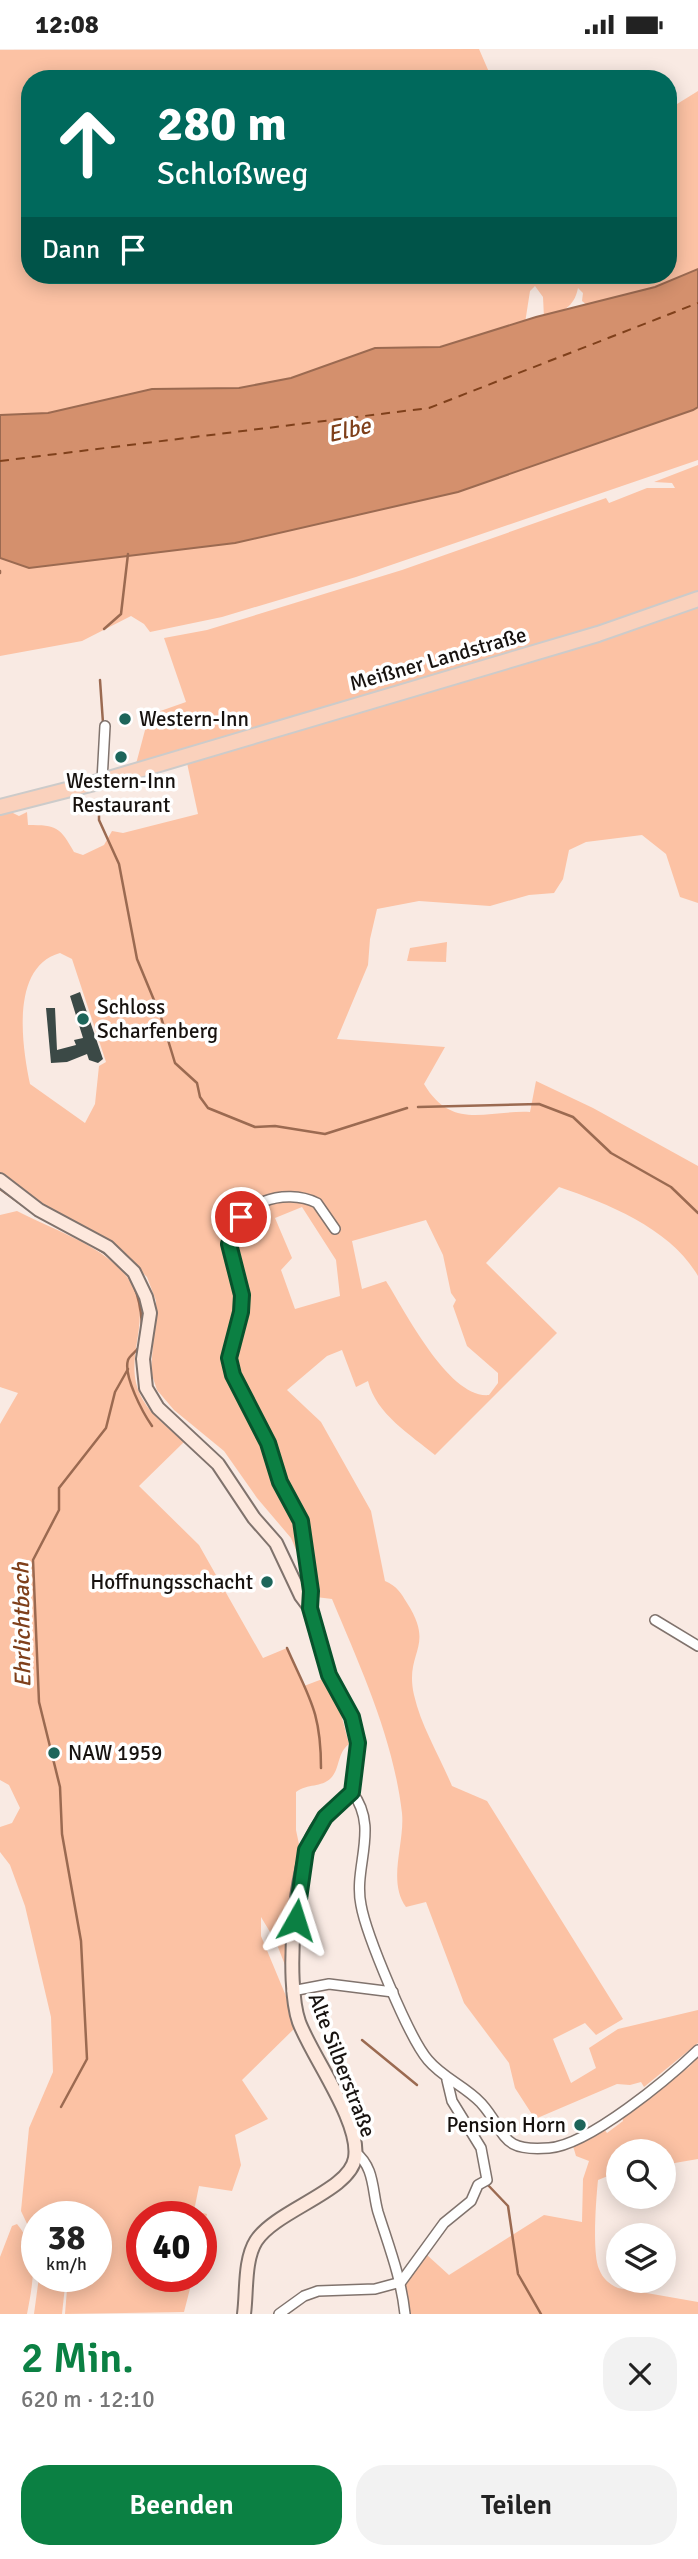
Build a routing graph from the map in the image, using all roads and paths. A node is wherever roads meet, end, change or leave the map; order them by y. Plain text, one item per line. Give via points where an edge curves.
1 (698, 599) edge
2 (105, 726) dead end
3 (102, 781) junction
4 (0, 807) edge
5 (0, 1180) edge
6 (335, 1229) dead end
7 (310, 1608) junction
8 (655, 1621) dead end
9 (698, 1646) edge
10 (352, 1792) junction
11 (292, 1990) junction
12 (393, 1992) junction
13 (698, 2050) edge
14 (447, 2080) junction
15 (355, 2152) junction
16 (401, 2282) junction
17 (244, 2314) edge
18 (279, 2314) edge
19 (405, 2314) edge

1 - 3 main road, Meißner Landstraße via 598,634
2 - 3 street
3 - 4 main road, Meißner Landstraße
5 - 7 street via 38,1210 108,1247 134,1272 149,1313 143,1359 146,1388 158,1408 218,1464 276,1542
6 - 7 street via 317,1203 306,1197 285,1197 249,1208 229,1244 242,1295 229,1358 268,1443 280,1482 297,1509
7 - 10 street via 329,1675 352,1717 358,1743
8 - 9 street
10 - 11 street, Alte Silberstraße via 325,1817 306,1850
10 - 12 street via 365,1817 367,1838 361,1906
11 - 12 street via 329,1984
11 - 15 street, Alte Silberstraße via 299,2021 354,2137
12 - 14 street via 426,2058
13 - 14 street via 606,2122 552,2148 512,2145 502,2138 481,2103
14 - 16 street via 452,2101 484,2158 487,2179 478,2185 471,2201 444,2223
15 - 16 street via 371,2174
15 - 17 street, Alte Silberstraße via 343,2178 284,2214 256,2241
16 - 18 street via 375,2289 318,2291
16 - 19 street

